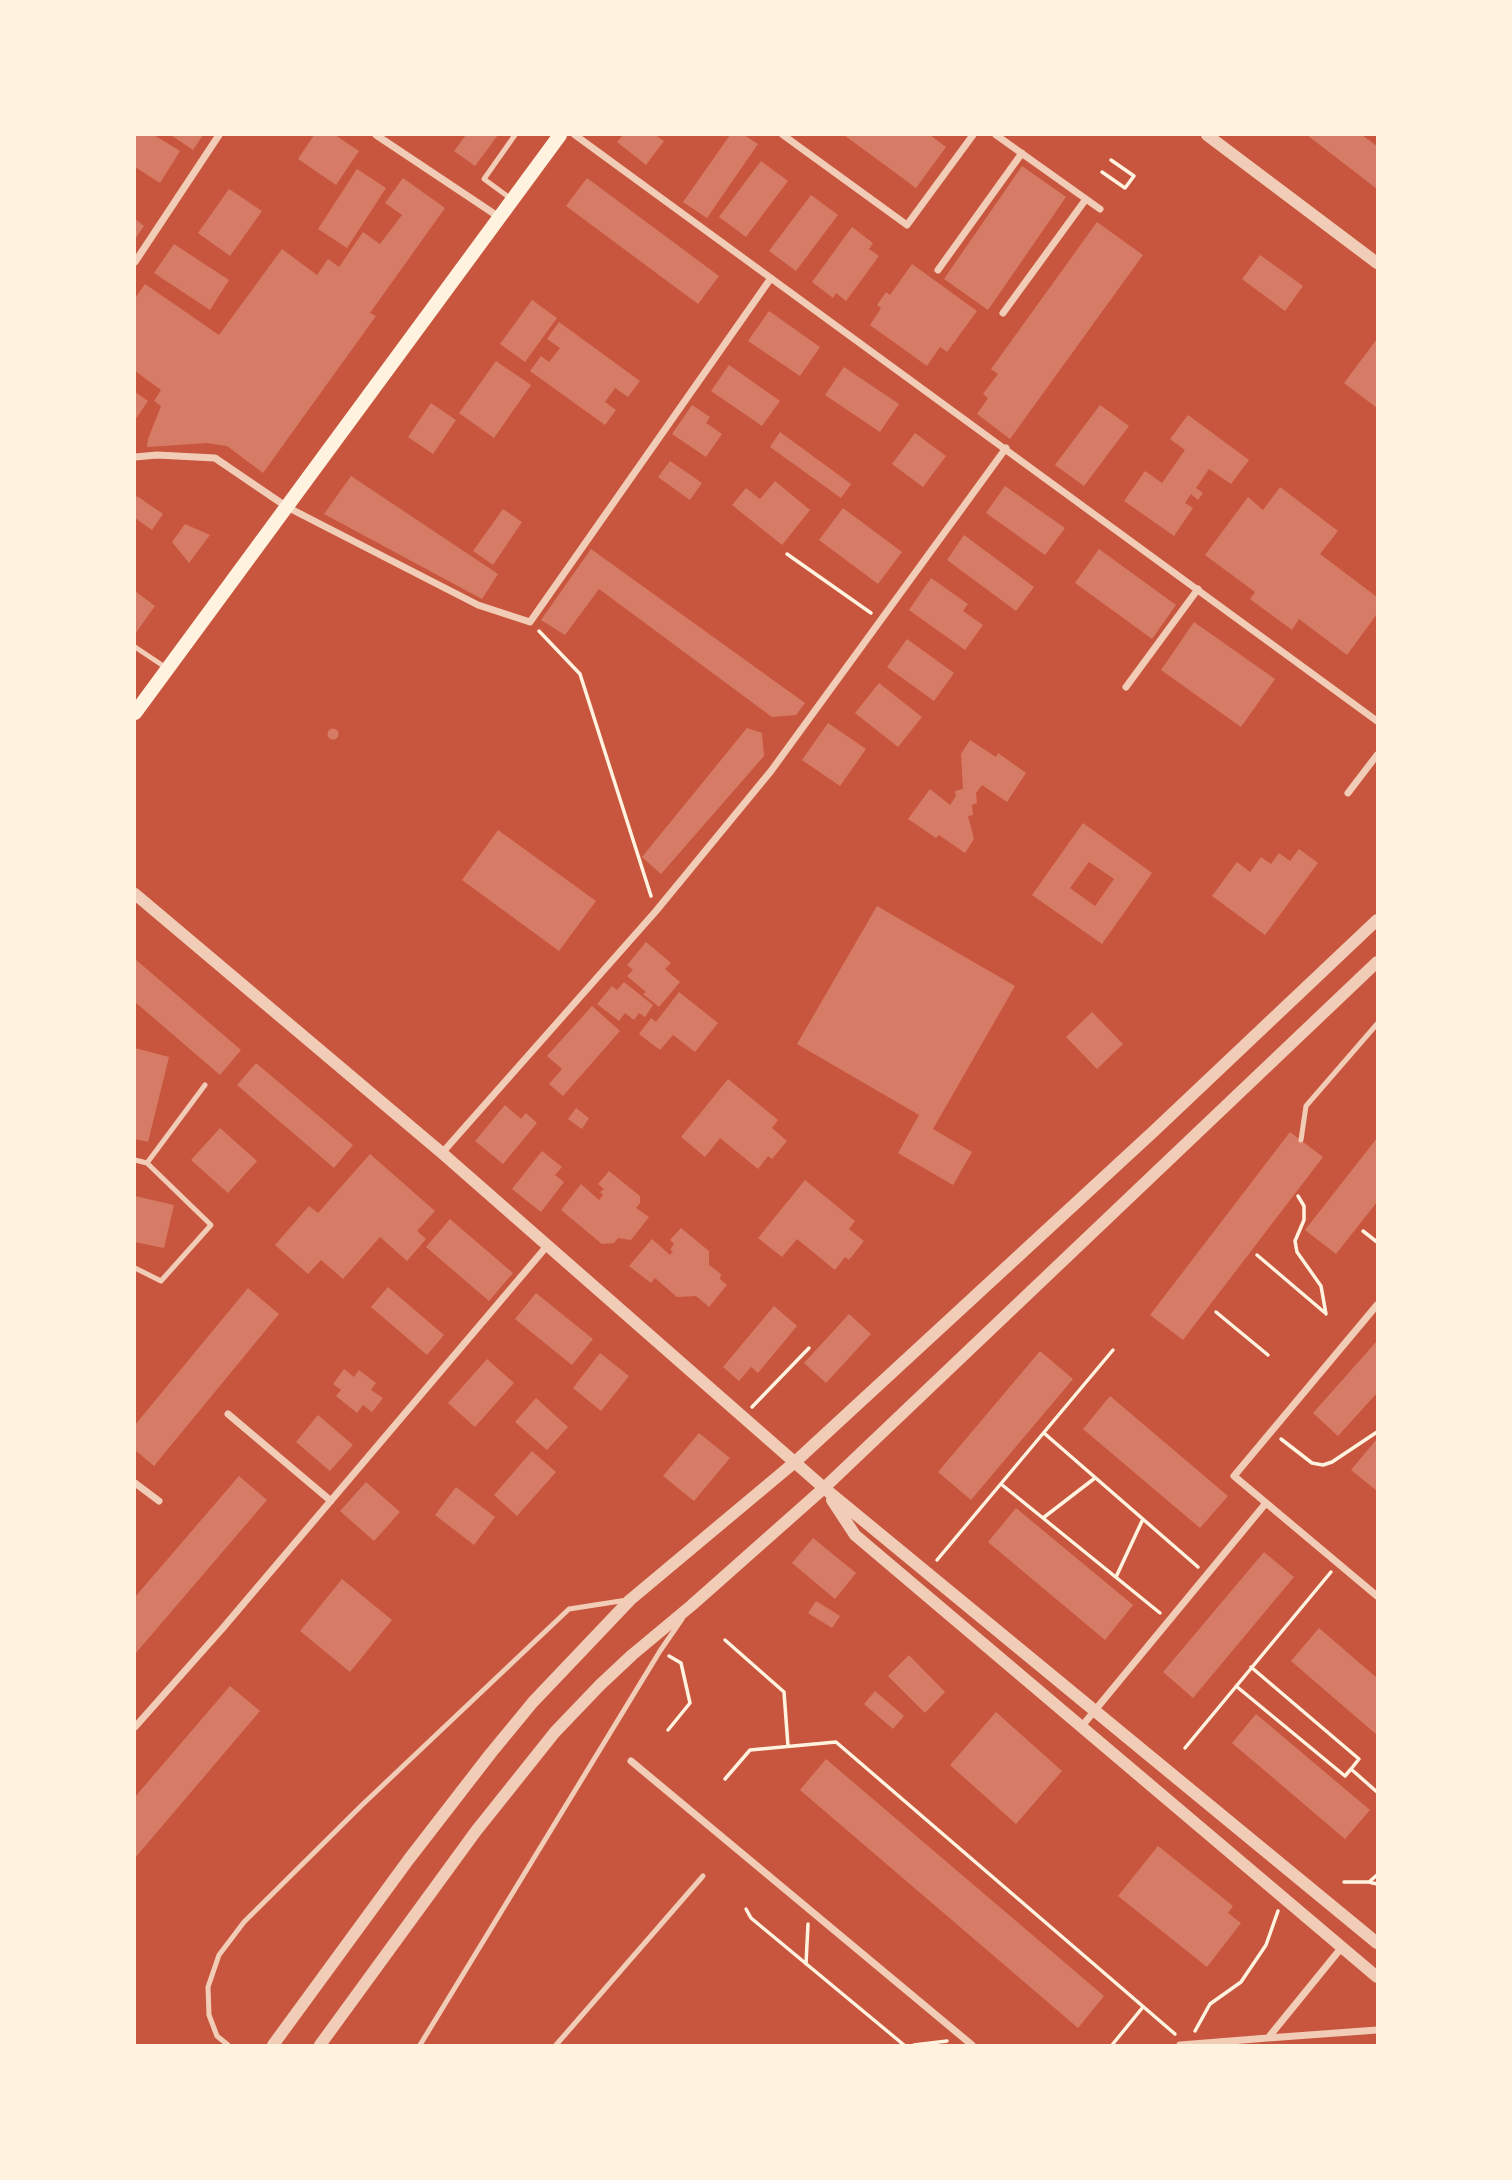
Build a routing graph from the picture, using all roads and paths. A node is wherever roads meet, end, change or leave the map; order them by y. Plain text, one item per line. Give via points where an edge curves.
1 (219, 135) edge
2 (376, 135) edge
3 (515, 135) edge
4 (560, 135) edge
5 (575, 135) edge
6 (783, 135) edge
7 (962, 135) edge
8 (996, 135) edge
9 (1208, 135) edge
10 (971, 137) edge
11 (1022, 153) junction
12 (1111, 160) dead end
13 (1102, 172) dead end
14 (1086, 199) junction
15 (513, 200) junction
16 (1100, 209) dead end
17 (500, 217) junction
18 (135, 262) edge
19 (1377, 263) edge
20 (938, 270) dead end
21 (771, 278) junction
22 (1003, 313) dead end
23 (1006, 448) junction
24 (135, 457) edge
25 (286, 507) junction
26 (787, 554) dead end
27 (1198, 589) junction
28 (881, 620) junction
29 (530, 622) junction
30 (135, 647) edge
31 (167, 669) junction
32 (1126, 687) dead end
33 (135, 713) edge
34 (1377, 721) edge
35 (1377, 755) edge
36 (1348, 793) dead end
37 (135, 897) edge
38 (656, 911) junction
39 (1377, 920) edge
40 (1377, 962) edge
41 (1377, 1024) edge
42 (205, 1085) dead end
43 (1301, 1140) dead end
44 (442, 1153) junction
45 (135, 1160) edge
46 (147, 1163) junction
47 (1298, 1196) dead end
48 (1363, 1231) dead end
49 (1377, 1242) edge
50 (547, 1246) junction
51 (1257, 1255) dead end
52 (135, 1268) edge
53 (1377, 1305) edge
54 (1216, 1312) dead end
55 (808, 1348) dead end
56 (1113, 1350) dead end
57 (1268, 1355) dead end
58 (228, 1414) dead end
59 (743, 1416) junction
60 (1270, 1432) junction
61 (1377, 1432) edge
62 (1044, 1433) junction
63 (795, 1462) junction
64 (1096, 1478) junction
65 (135, 1483) edge
66 (1001, 1484) junction
67 (824, 1488) junction
68 (159, 1501) dead end
69 (331, 1501) junction
70 (1266, 1503) junction
71 (1043, 1518) junction
72 (1143, 1519) junction
73 (1338, 1563) junction
74 (927, 1573) junction
75 (1207, 1574) junction
76 (1116, 1577) junction
77 (1377, 1596) edge
78 (630, 1600) junction
79 (692, 1605) junction
80 (1168, 1620) junction
81 (725, 1640) dead end
82 (660, 1651) junction
83 (1251, 1667) junction
84 (1236, 1686) junction
85 (1094, 1710) junction
86 (1082, 1726) junction
87 (135, 1727) edge
88 (668, 1730) dead end
89 (788, 1746) junction
90 (1185, 1748) dead end
91 (631, 1761) dead end
92 (1351, 1769) junction
93 (725, 1779) dead end
94 (1377, 1792) edge
95 (703, 1875) dead end
96 (1377, 1875) edge
97 (1344, 1882) dead end
98 (1369, 1882) junction
99 (1377, 1884) edge
100 (1282, 1896) junction
101 (808, 1908) junction
102 (746, 1909) dead end
103 (1377, 1943) edge
104 (1342, 1947) junction
105 (806, 1964) junction
106 (1377, 1977) edge
107 (1143, 2007) junction
108 (1377, 2030) edge
109 (1268, 2038) junction
110 (964, 2039) junction
111 (228, 2045) edge
112 (273, 2045) edge
113 (320, 2045) edge
114 (420, 2045) edge
115 (556, 2045) edge
116 (904, 2045) edge
117 (914, 2045) edge
118 (972, 2045) edge
119 (1112, 2045) edge
120 (1180, 2045) edge
121 (1186, 2045) edge

1 - 18 street
2 - 17 street
3 - 15 lane via 484,179
4 - 15 main road
5 - 21 street
6 - 10 street via 907,225
7 - 10 street
8 - 11 street
9 - 19 street
11 - 14 street
11 - 20 street
12 - 13 path via 1134,176 1125,188
14 - 16 street
14 - 22 street
15 - 17 main road
17 - 25 main road
21 - 23 street
21 - 29 street
23 - 27 street
23 - 28 street
24 - 25 street via 215,458
25 - 29 street via 478,605
25 - 31 main road
26 - 28 path
27 - 32 street
27 - 34 street
28 - 38 street via 771,771
29 - 38 path via 580,674
30 - 31 lane
31 - 33 main road
35 - 36 street
37 - 44 street
38 - 44 street
39 - 63 street
40 - 67 street
41 - 43 lane via 1306,1106
42 - 46 lane
44 - 50 street
45 - 46 lane
46 - 52 lane via 211,1225 161,1281
47 - 51 path via 1304,1220 1295,1241 1297,1252 1321,1286 1326,1314
48 - 49 path
50 - 59 street
50 - 69 street
53 - 60 street
54 - 57 path
55 - 59 path
56 - 62 path
58 - 69 street
59 - 63 street
60 - 61 path via 1312,1463 1323,1465
60 - 70 street via 1234,1476
62 - 64 path
62 - 66 path
63 - 67 street
63 - 78 street
64 - 71 path
64 - 72 path
65 - 68 street
66 - 71 path
66 - 74 path
67 - 74 street
67 - 79 street
67 - 86 street via 855,1535
69 - 87 street
70 - 73 street
70 - 75 street
71 - 76 path
72 - 75 path
72 - 76 path
73 - 77 street
73 - 83 path
74 - 85 street
75 - 80 street
76 - 80 path
78 - 111 lane via 569,1609 244,1922 219,1955 208,1987 209,2015 217,2036
78 - 112 street via 533,1702 466,1785
79 - 82 lane
79 - 113 street via 632,1655 555,1732 476,1831
80 - 85 street
81 - 89 path via 784,1692
82 - 88 path via 681,1663 690,1703
82 - 114 lane
83 - 84 path
83 - 92 path via 1359,1759
84 - 90 path
84 - 92 path via 1345,1776
85 - 86 street
85 - 103 street
86 - 100 street
89 - 93 path via 750,1750
89 - 107 path via 836,1742
91 - 101 street
92 - 94 path
95 - 115 lane
96 - 98 path
97 - 98 path
98 - 99 path
100 - 104 street
100 - 121 path via 1266,1945 1241,1982 1210,2004
101 - 105 path
101 - 110 street
102 - 105 path
104 - 106 street
104 - 109 street
105 - 116 path
107 - 119 path
107 - 121 path
108 - 109 street
109 - 121 street
110 - 117 path
110 - 118 street
120 - 121 street

